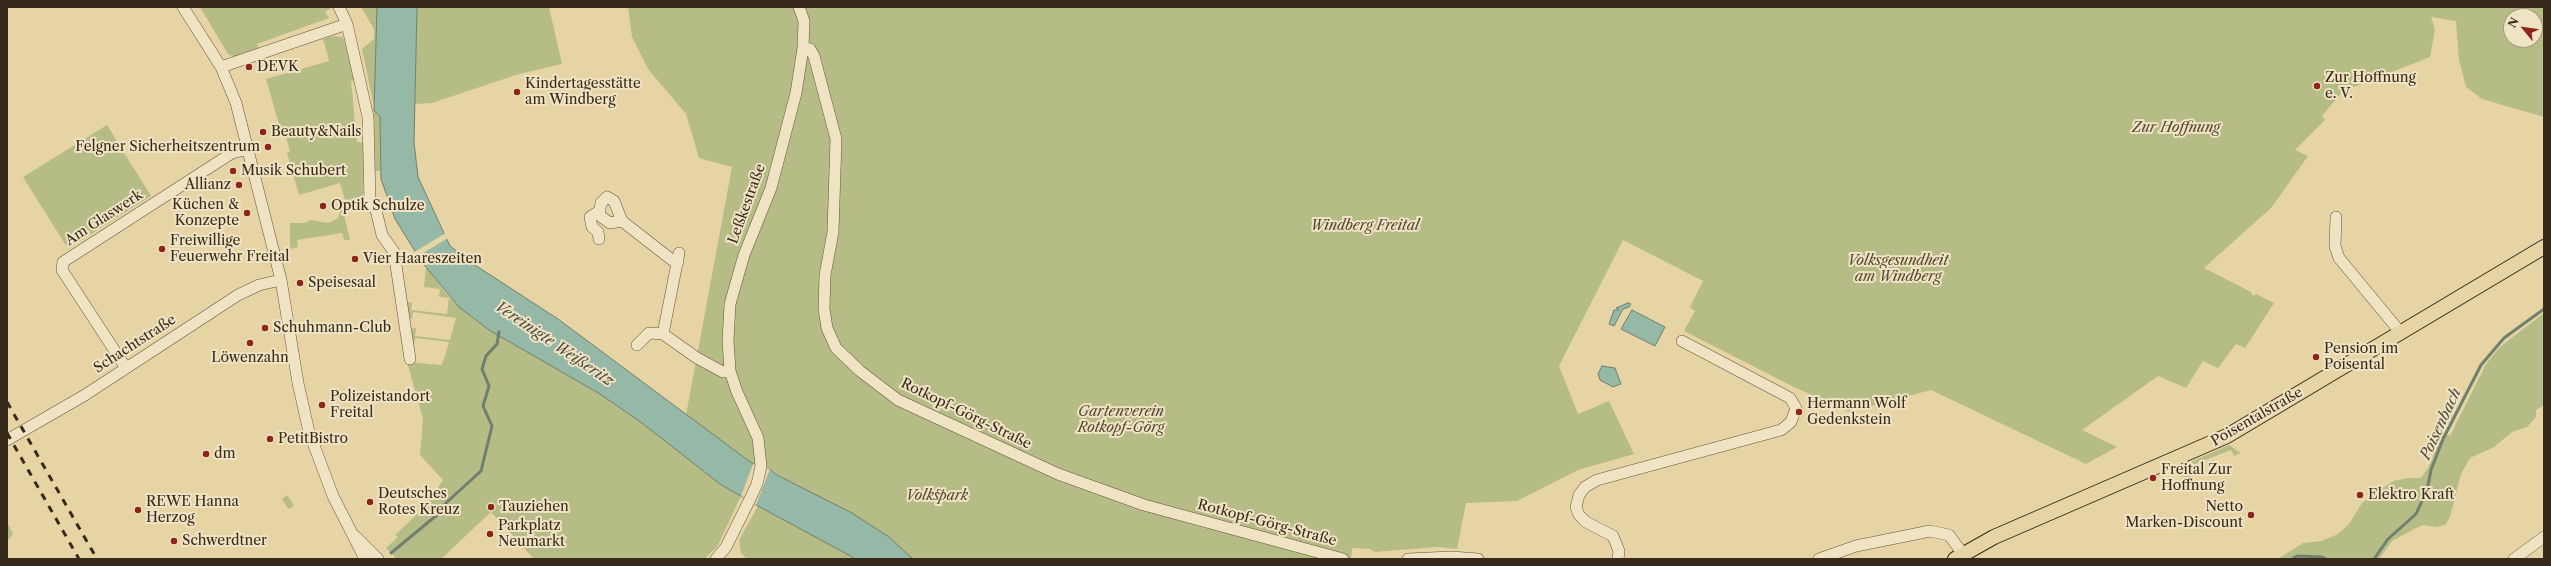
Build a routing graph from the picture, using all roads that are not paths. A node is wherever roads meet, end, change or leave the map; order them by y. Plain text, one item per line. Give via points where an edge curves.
1 (183, 7) edge
2 (339, 7) edge
3 (799, 7) edge
4 (347, 24) junction
5 (803, 48) junction
6 (221, 67) junction
7 (249, 148) junction
8 (599, 215) junction
9 (2336, 217) dead end
10 (622, 221) junction
11 (599, 239) dead end
12 (2544, 247) edge
13 (281, 280) junction
14 (2401, 333) junction
15 (663, 334) junction
16 (1682, 341) dead end
17 (637, 345) dead end
18 (410, 358) dead end
19 (126, 368) junction
20 (730, 371) junction
21 (7, 440) edge
22 (355, 536) junction
23 (2544, 537) edge
24 (1959, 557) edge
25 (364, 559) edge
26 (378, 559) edge
27 (716, 559) edge
28 (1343, 559) edge
29 (1408, 559) edge
30 (1478, 559) edge
31 (1618, 559) edge
32 (1819, 559) edge
33 (2514, 559) edge

1 - 6 street
2 - 4 street
3 - 5 street via 804,21
4 - 6 street
4 - 18 street via 368,117 370,203 376,210 382,235 394,252
5 - 20 street, Leßkestraße via 797,87 771,188 744,255 730,304
5 - 28 street, Rotkopf-Görg-Straße via 810,49 814,56 836,139 833,232 825,275 824,309 827,328 836,348 860,371 898,400 1058,474 1144,504
6 - 7 street via 236,103
7 - 13 street
7 - 19 street, Am Glaswerk via 232,153 63,262 62,270
8 - 10 street via 610,223
8 - 10 street via 601,203 607,197 614,201
8 - 11 street via 596,213 590,217
9 - 14 street via 2335,246 2339,258
10 - 15 street via 672,260 678,257
12 - 14 main road, Poisentalstraße
13 - 19 street, Schachtstraße via 244,291
13 - 22 street via 309,432 333,496
14 - 24 main road, Poisentalstraße via 2214,443 1994,537
15 - 17 street via 649,333
15 - 20 street via 716,369
16 - 31 street via 1790,398 1796,408 1791,422 1781,430 1597,480 1585,487 1579,495 1576,507 1579,515 1586,522 1613,536 1619,551
19 - 21 street, Schachtstraße
20 - 27 street, Leßkestraße via 758,438 761,466 757,484 749,501 726,547
22 - 25 street
22 - 26 street
23 - 33 street
24 - 32 street via 1949,535 1930,531 1856,546
29 - 30 street

